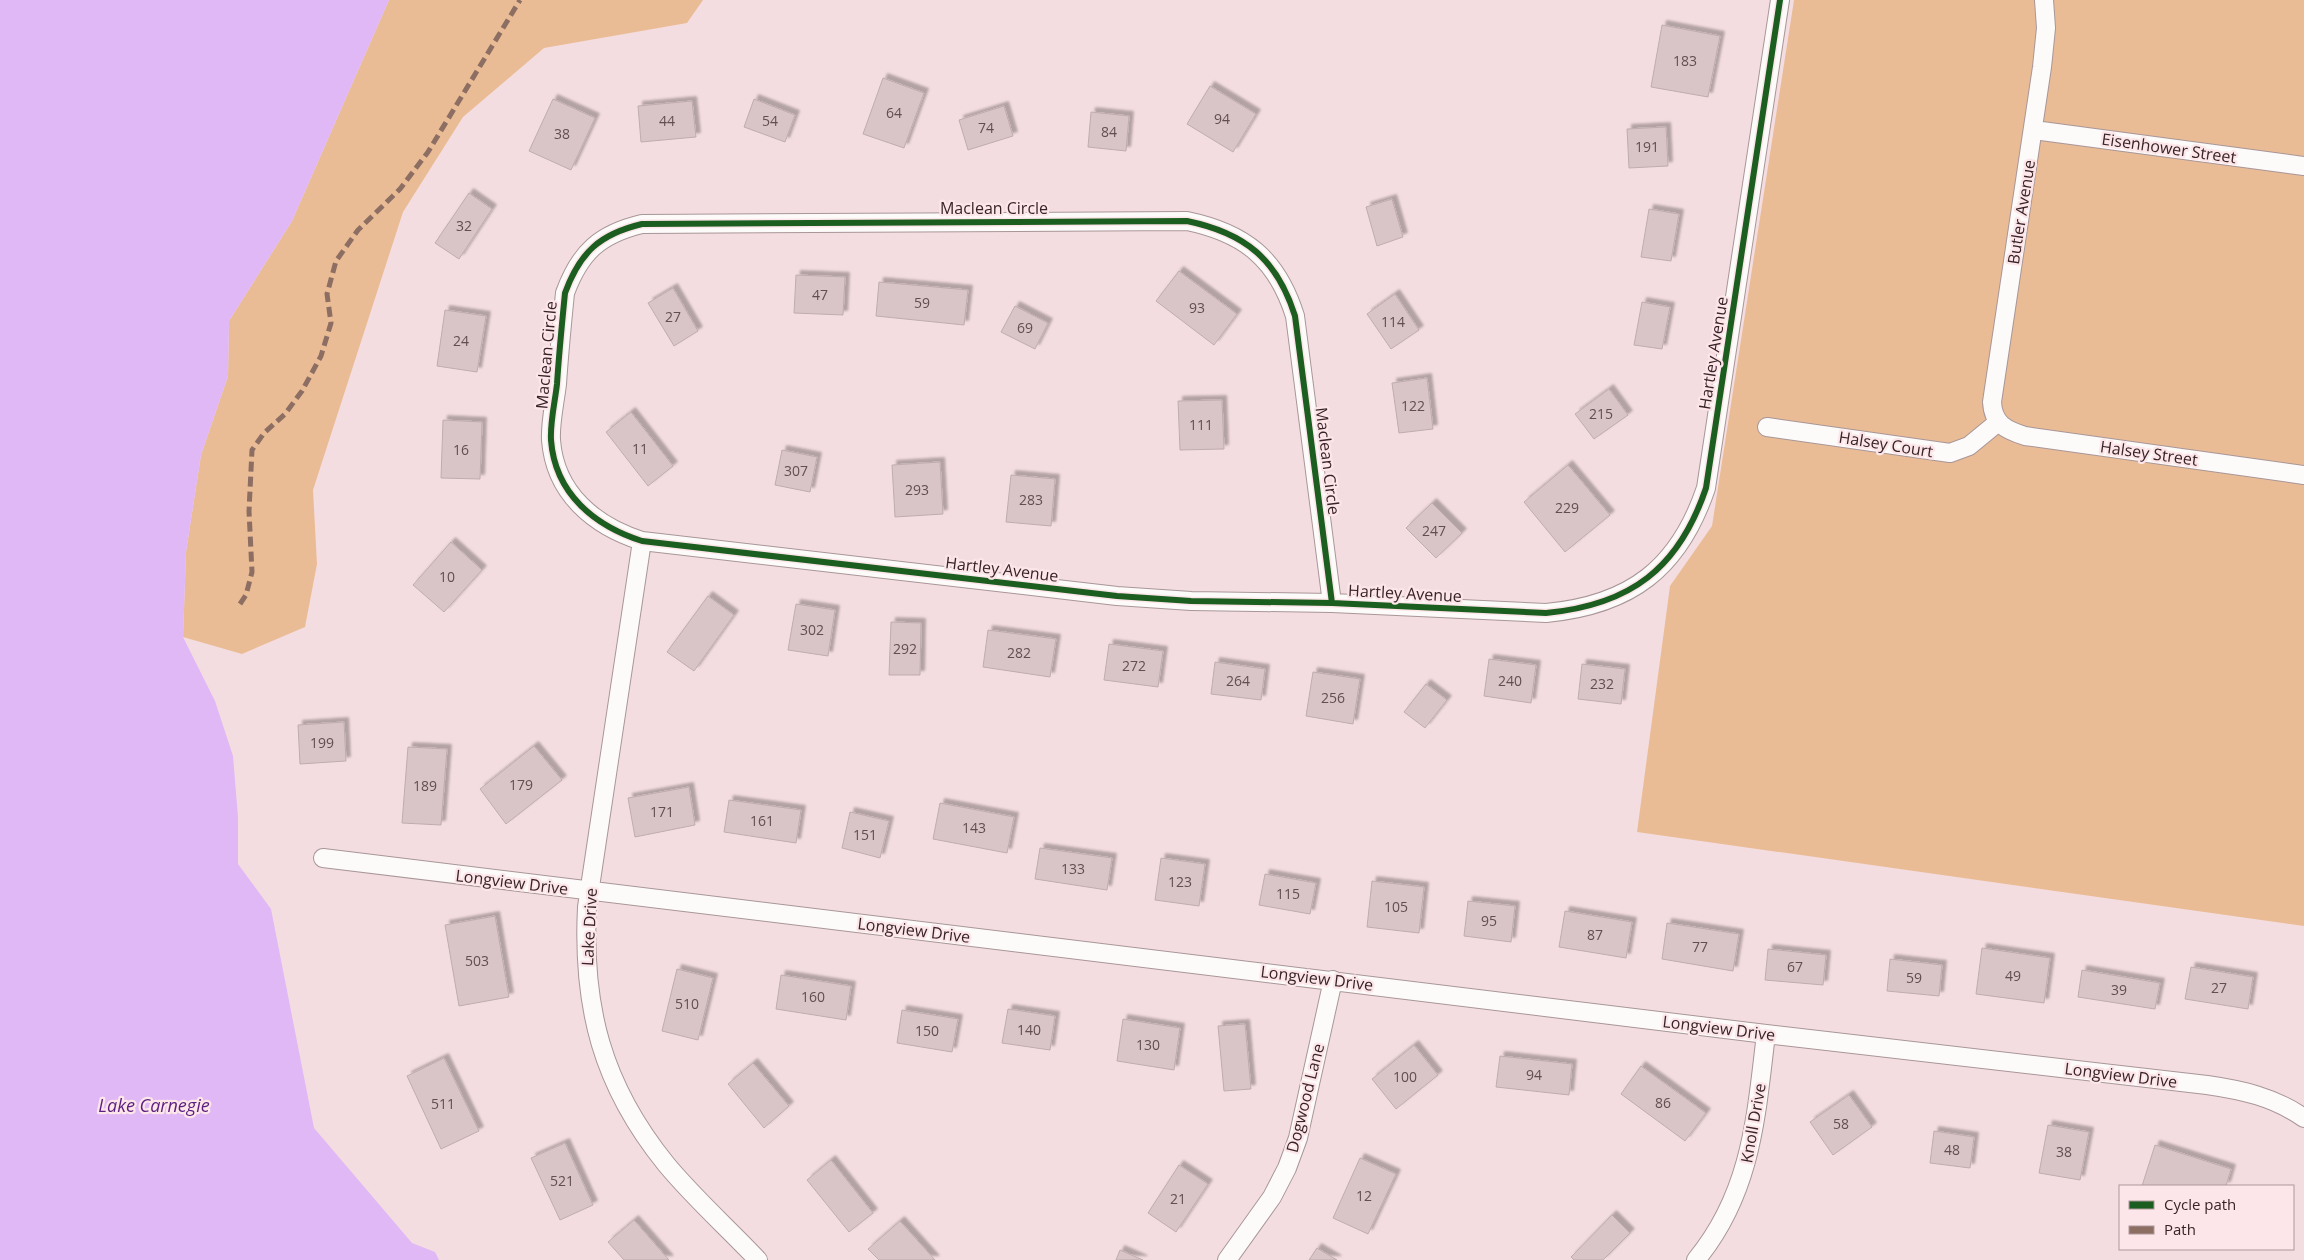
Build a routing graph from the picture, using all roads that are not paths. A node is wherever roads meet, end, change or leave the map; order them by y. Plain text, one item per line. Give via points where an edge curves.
1 (1780, 0) edge
2 (2044, 0) edge
3 (2034, 130) junction
4 (2304, 166) edge
5 (1997, 422) junction
6 (1766, 427) dead end
7 (557, 466) joint
8 (2304, 475) edge
9 (642, 541) junction
10 (1332, 603) junction
11 (323, 858) dead end
12 (590, 891) junction
13 (1333, 980) junction
14 (1766, 1034) junction
15 (2304, 1118) edge
16 (758, 1260) edge
17 (1227, 1260) edge
18 (1696, 1260) edge

1 - 10 street, Hartley Avenue via 1706,488 1697,515 1682,543 1646,580 1621,595 1575,611 1546,613
2 - 3 street, Butler Avenue via 2046,28
3 - 4 street, Eisenhower Street
3 - 5 street, Butler Avenue via 1992,402 1992,414
5 - 6 street, Halsey Court via 1969,446 1945,453
5 - 8 street, Halsey Street via 2025,436
7 - 9 street, Hartley Avenue via 581,507 620,534
7 - 10 street, Maclean Circle via 551,440 565,293 585,254 602,239 623,228 642,224 1187,221 1214,227 1240,239 1275,271 1288,293 1295,316
9 - 10 street, Hartley Avenue via 1118,596 1191,601
9 - 12 street, Lake Drive
11 - 12 street, Longview Drive
12 - 13 street, Longview Drive
12 - 16 street, Lake Drive via 585,944 588,985 595,1026 622,1098 642,1133 668,1166
13 - 14 street, Longview Drive
13 - 17 street, Dogwood Lane via 1298,1138 1287,1168 1272,1197
14 - 15 street, Longview Drive via 2238,1089 2269,1099
14 - 18 street, Knoll Drive via 1754,1136 1743,1176 1728,1210

